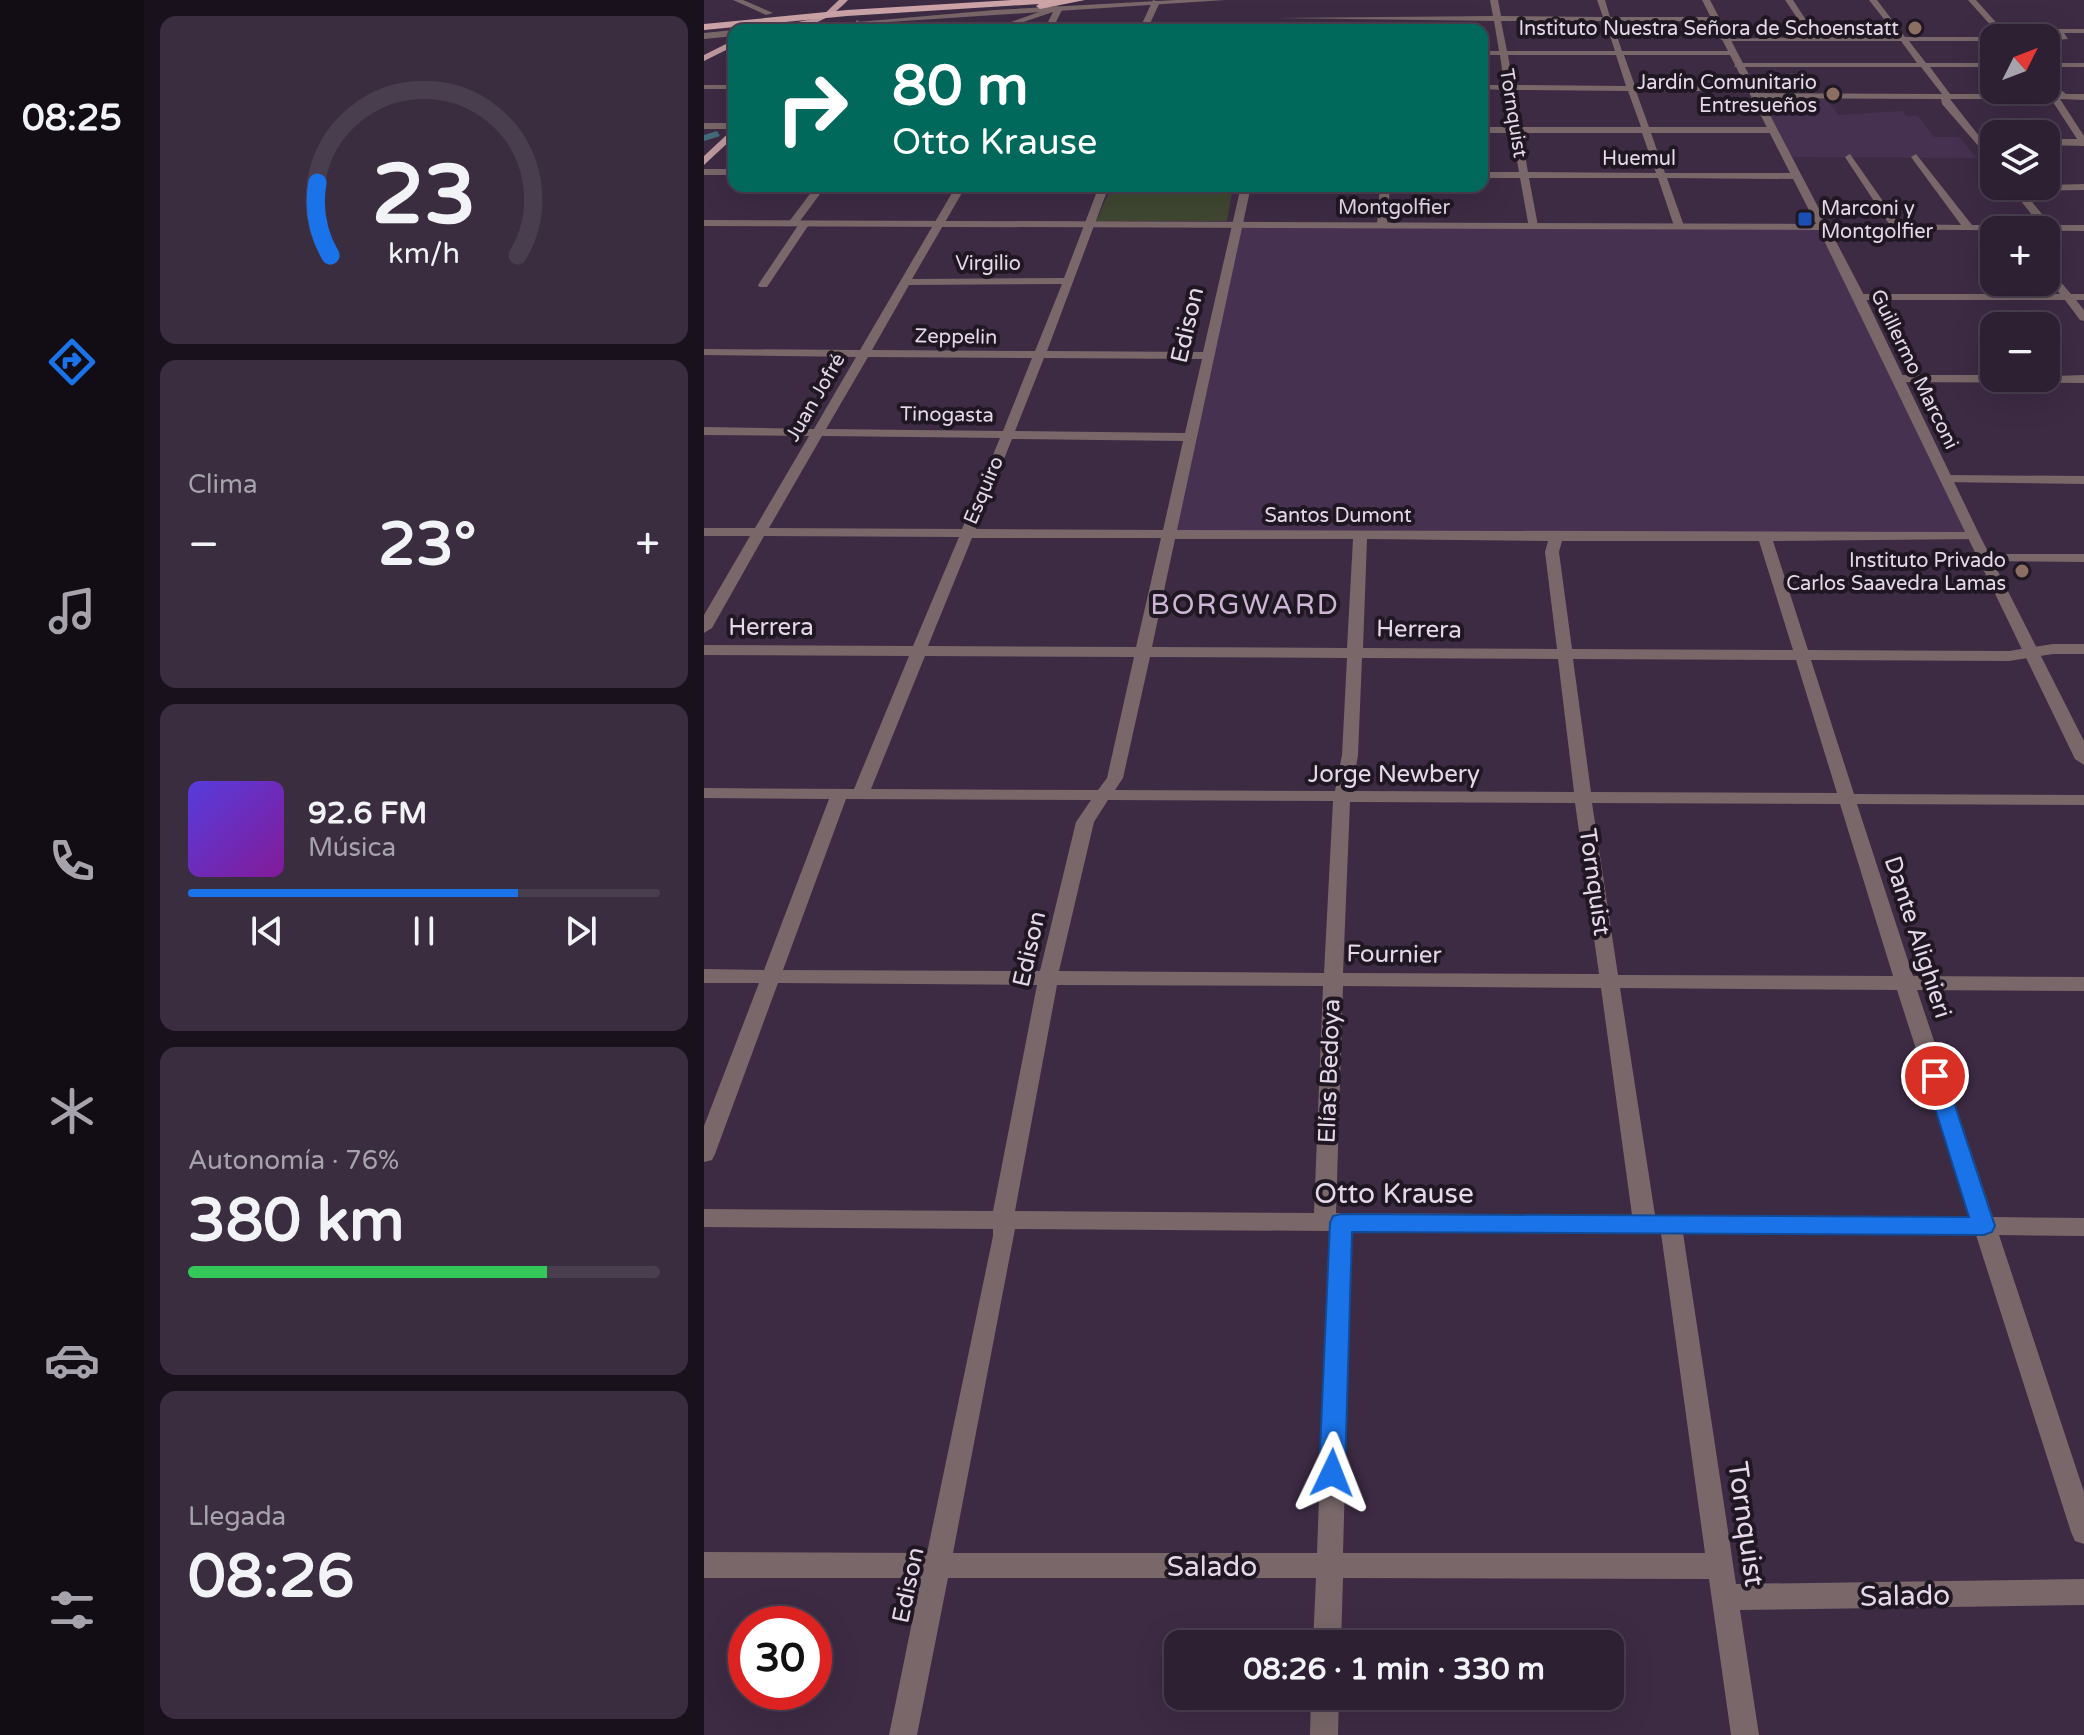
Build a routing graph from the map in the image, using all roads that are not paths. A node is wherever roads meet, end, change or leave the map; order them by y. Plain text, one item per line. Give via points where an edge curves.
1 (737, 0) edge
2 (929, 0) edge
3 (959, 0) edge
4 (967, 0) edge
5 (1081, 0) edge
6 (1221, 0) edge
7 (1494, 0) edge
8 (1601, 0) edge
9 (1706, 0) edge
10 (1789, 0) edge
11 (1873, 0) edge
12 (1972, 0) edge
13 (1156, 2) junction
14 (1056, 4) edge
15 (807, 6) dead end
16 (853, 7) edge
17 (995, 12) junction
18 (769, 13) junction
19 (1390, 14) junction
20 (836, 15) edge
21 (742, 17) junction
22 (1498, 19) junction
23 (1608, 19) junction
24 (1715, 19) junction
25 (704, 20) edge
26 (859, 22) junction
27 (737, 24) edge
28 (795, 24) edge
29 (863, 24) edge
30 (1008, 24) edge
31 (1050, 24) edge
32 (1146, 24) edge
33 (1279, 24) edge
34 (1389, 24) edge
35 (1993, 24) edge
36 (728, 25) edge
37 (704, 27) edge
38 (2060, 31) edge
39 (2084, 31) edge
40 (728, 34) edge
41 (704, 36) edge
42 (1724, 39) junction
43 (1815, 39) junction
44 (1904, 39) junction
45 (1980, 39) edge
46 (728, 46) edge
47 (1488, 53) edge
48 (1504, 53) junction
49 (1619, 53) junction
50 (1732, 53) junction
51 (704, 58) edge
52 (1737, 65) junction
53 (1923, 65) junction
54 (1980, 65) edge
55 (2060, 65) edge
56 (2084, 65) edge
57 (704, 87) edge
58 (728, 87) edge
59 (1488, 87) edge
60 (1509, 87) junction
61 (1630, 88) junction
62 (1752, 92) junction
63 (1945, 97) junction
64 (1980, 97) edge
65 (2060, 97) edge
66 (2084, 97) edge
67 (2060, 99) edge
68 (704, 126) edge
69 (728, 128) edge
70 (1488, 130) edge
71 (1517, 130) junction
72 (1645, 130) junction
73 (1772, 130) junction
74 (728, 135) edge
75 (1979, 141) edge
76 (2060, 142) edge
77 (2084, 142) edge
78 (1850, 157) dead end
79 (1916, 157) dead end
80 (704, 162) edge
81 (704, 172) edge
82 (728, 172) edge
83 (1488, 175) edge
84 (1524, 175) junction
85 (1660, 176) junction
86 (1796, 176) junction
87 (2060, 187) edge
88 (2084, 187) edge
89 (817, 192) edge
90 (958, 192) edge
91 (1102, 192) edge
92 (1244, 192) edge
93 (1385, 192) edge
94 (2025, 200) edge
95 (2038, 216) edge
96 (704, 223) edge
97 (799, 223) junction
98 (939, 224) junction
99 (1090, 224) junction
100 (1236, 224) junction
101 (1382, 225) junction
102 (1533, 226) junction
103 (1679, 226) junction
104 (1822, 227) junction
105 (1896, 227) junction
106 (1969, 228) junction
107 (1980, 228) edge
108 (2060, 228) edge
109 (2084, 228) edge
110 (1069, 281) junction
111 (906, 282) junction
112 (763, 285) dead end
113 (2060, 286) edge
114 (1859, 297) junction
115 (2069, 297) junction
116 (2084, 297) edge
117 (2084, 318) edge
118 (704, 352) edge
119 (863, 353) junction
120 (1041, 355) junction
121 (1207, 356) junction
122 (1897, 379) junction
123 (2084, 379) edge
124 (704, 431) edge
125 (818, 433) junction
126 (1006, 435) junction
127 (1189, 437) junction
128 (1946, 479) junction
129 (2084, 480) edge
130 (704, 532) edge
131 (761, 532) junction
132 (965, 532) junction
133 (1170, 534) junction
134 (1972, 536) junction
135 (1360, 537) junction
136 (1765, 538) junction
137 (1556, 539) junction
138 (1984, 558) junction
139 (2084, 558) edge
140 (704, 628) edge
141 (2084, 649) edge
142 (704, 650) edge
143 (917, 652) junction
144 (1144, 652) junction
145 (1355, 652) junction
146 (1567, 654) junction
147 (2033, 654) junction
148 (1801, 655) junction
149 (2084, 759) edge
150 (704, 793) edge
151 (840, 793) junction
152 (861, 793) junction
153 (1104, 797) junction
154 (1342, 798) junction
155 (1583, 799) junction
156 (1847, 800) junction
157 (2084, 800) edge
158 (704, 976) edge
159 (769, 976) junction
160 (1048, 979) junction
161 (1332, 979) junction
162 (1610, 983) junction
163 (2084, 984) edge
164 (1906, 986) junction
165 (704, 1154) edge
166 (704, 1218) edge
167 (1005, 1220) junction
168 (1333, 1223) junction
169 (1658, 1226) junction
170 (1984, 1226) junction
171 (2084, 1227) edge
172 (2084, 1532) edge
173 (704, 1565) edge
174 (939, 1566) junction
175 (1721, 1566) junction
176 (1329, 1567) junction
177 (2084, 1592) edge
178 (1725, 1597) junction
179 (1327, 1630) edge
180 (1325, 1710) edge
181 (903, 1735) edge
182 (1324, 1735) edge
183 (1745, 1735) edge

1 - 18 street
2 - 3 highway
3 - 4 highway
3 - 16 highway
5 - 17 highway
6 - 13 street
7 - 22 street, Tornquist
8 - 23 street
9 - 24 street, Guillermo Marconi
10 - 43 street
11 - 44 street
12 - 35 street
13 - 14 street
13 - 32 street
14 - 16 highway
14 - 17 street
14 - 30 street
14 - 31 street
15 - 18 highway
16 - 20 highway
17 - 26 street
18 - 21 highway
19 - 22 street
19 - 33 street via 1281,14
19 - 34 street
20 - 21 highway
20 - 26 street
20 - 27 highway
20 - 28 street
21 - 25 highway
22 - 23 street
22 - 48 street, Tornquist
23 - 24 street
23 - 49 street
24 - 42 street, Guillermo Marconi
26 - 29 street
36 - 37 highway
38 - 39 street
40 - 41 street
42 - 43 street
42 - 50 street, Guillermo Marconi
43 - 44 street
44 - 45 street
44 - 53 street
46 - 51 main road
47 - 48 street
48 - 49 street
48 - 60 street, Tornquist
49 - 50 street
49 - 61 street
50 - 52 street, Guillermo Marconi
52 - 53 street
52 - 62 street, Guillermo Marconi
53 - 54 street
53 - 63 street
55 - 56 street
57 - 58 street
59 - 60 street
60 - 61 street
60 - 71 street, Tornquist
61 - 62 street
61 - 72 street
62 - 63 street
62 - 73 street, Guillermo Marconi
63 - 64 street
63 - 75 street
65 - 66 street
67 - 77 street
68 - 69 street
70 - 71 street
71 - 72 street
71 - 84 street, Tornquist
72 - 73 street
72 - 85 street
73 - 86 street, Guillermo Marconi
74 - 80 main road
76 - 77 street
78 - 105 street
79 - 106 street
81 - 82 street
83 - 84 street, Huemul
84 - 85 street, Huemul
84 - 102 street, Tornquist
85 - 86 street, Huemul
85 - 103 street
86 - 104 street, Guillermo Marconi
87 - 88 street
89 - 97 street
90 - 98 street, Juan Jofré
91 - 99 street, Esquiro
92 - 100 street, Edison
93 - 101 street
94 - 95 street
96 - 97 street, Montgolfier
97 - 98 street, Montgolfier
97 - 112 street
98 - 99 street, Montgolfier
98 - 111 street, Juan Jofré
99 - 100 street, Montgolfier
99 - 110 street, Esquiro
100 - 101 street, Montgolfier
100 - 121 street, Edison
101 - 102 street, Montgolfier
102 - 103 street, Montgolfier
103 - 104 street, Montgolfier
104 - 105 street, Montgolfier
104 - 114 street, Guillermo Marconi
105 - 106 street, Montgolfier
106 - 107 street, Montgolfier
108 - 109 street, Montgolfier
110 - 111 street, Virgilio
110 - 120 street, Esquiro
111 - 119 street, Juan Jofré
113 - 115 street
114 - 115 street
114 - 122 street, Guillermo Marconi
115 - 116 street
115 - 117 street
118 - 119 street, Zeppelin
119 - 120 street, Zeppelin
119 - 125 street, Juan Jofré
120 - 121 street, Zeppelin
120 - 126 street, Esquiro
121 - 127 street, Edison
122 - 123 street
122 - 128 street, Guillermo Marconi
124 - 125 street, Tinogasta
125 - 126 street, Tinogasta
125 - 131 street, Juan Jofré
126 - 127 street, Tinogasta
126 - 132 street, Esquiro
127 - 133 street, Edison
128 - 129 street
128 - 134 street, Guillermo Marconi
130 - 131 street, Santos Dumont
131 - 132 street, Santos Dumont
131 - 140 street, Juan Jofré
132 - 133 street, Santos Dumont
132 - 143 street, Esquiro
133 - 135 street, Santos Dumont
133 - 144 street, Edison
134 - 136 street, Santos Dumont
134 - 138 street, Guillermo Marconi
135 - 137 street, Santos Dumont
135 - 145 street, Elías Bedoya
136 - 137 street, Santos Dumont
136 - 148 street, Dante Alighieri
137 - 146 street, Tornquist via 1552,552
138 - 139 street
138 - 147 street, Guillermo Marconi
141 - 147 street, Herrera
142 - 143 street, Herrera
143 - 144 street, Herrera
143 - 152 street, Esquiro
144 - 145 street, Herrera
144 - 153 street, Edison via 1115,778
145 - 146 street, Herrera
145 - 154 street, Elías Bedoya via 1350,755
146 - 148 street, Herrera
146 - 155 street, Tornquist
147 - 148 street, Herrera
147 - 149 street, Guillermo Marconi
148 - 156 street, Dante Alighieri
150 - 151 street, Jorge Newbery
151 - 152 street, Jorge Newbery
151 - 159 street
152 - 153 street, Jorge Newbery
153 - 154 street, Jorge Newbery
153 - 160 street, Edison via 1087,814
154 - 155 street, Jorge Newbery
154 - 161 street, Elías Bedoya
155 - 156 street, Jorge Newbery
155 - 162 street, Tornquist
156 - 157 street, Jorge Newbery
156 - 164 street, Dante Alighieri
158 - 159 street, Fournier
159 - 160 street, Fournier
159 - 165 street
160 - 161 street, Fournier
160 - 167 street, Edison
161 - 162 street, Fournier
161 - 168 street, Elías Bedoya
162 - 164 street, Fournier
162 - 169 street, Tornquist
163 - 164 street, Fournier
164 - 170 street, Dante Alighieri
166 - 167 street, Otto Krause
167 - 168 street, Otto Krause
167 - 174 street, Edison
168 - 169 street, Otto Krause
168 - 176 street, Elías Bedoya
169 - 170 street, Otto Krause
169 - 175 street, Tornquist
170 - 171 street, Otto Krause
170 - 172 street, Dante Alighieri
173 - 174 street, Salado
174 - 176 street, Salado
174 - 181 street, Edison
175 - 176 street, Salado
175 - 178 street, Tornquist
176 - 179 street, Elías Bedoya
177 - 178 street, Salado
178 - 183 street, Tornquist
180 - 182 street

